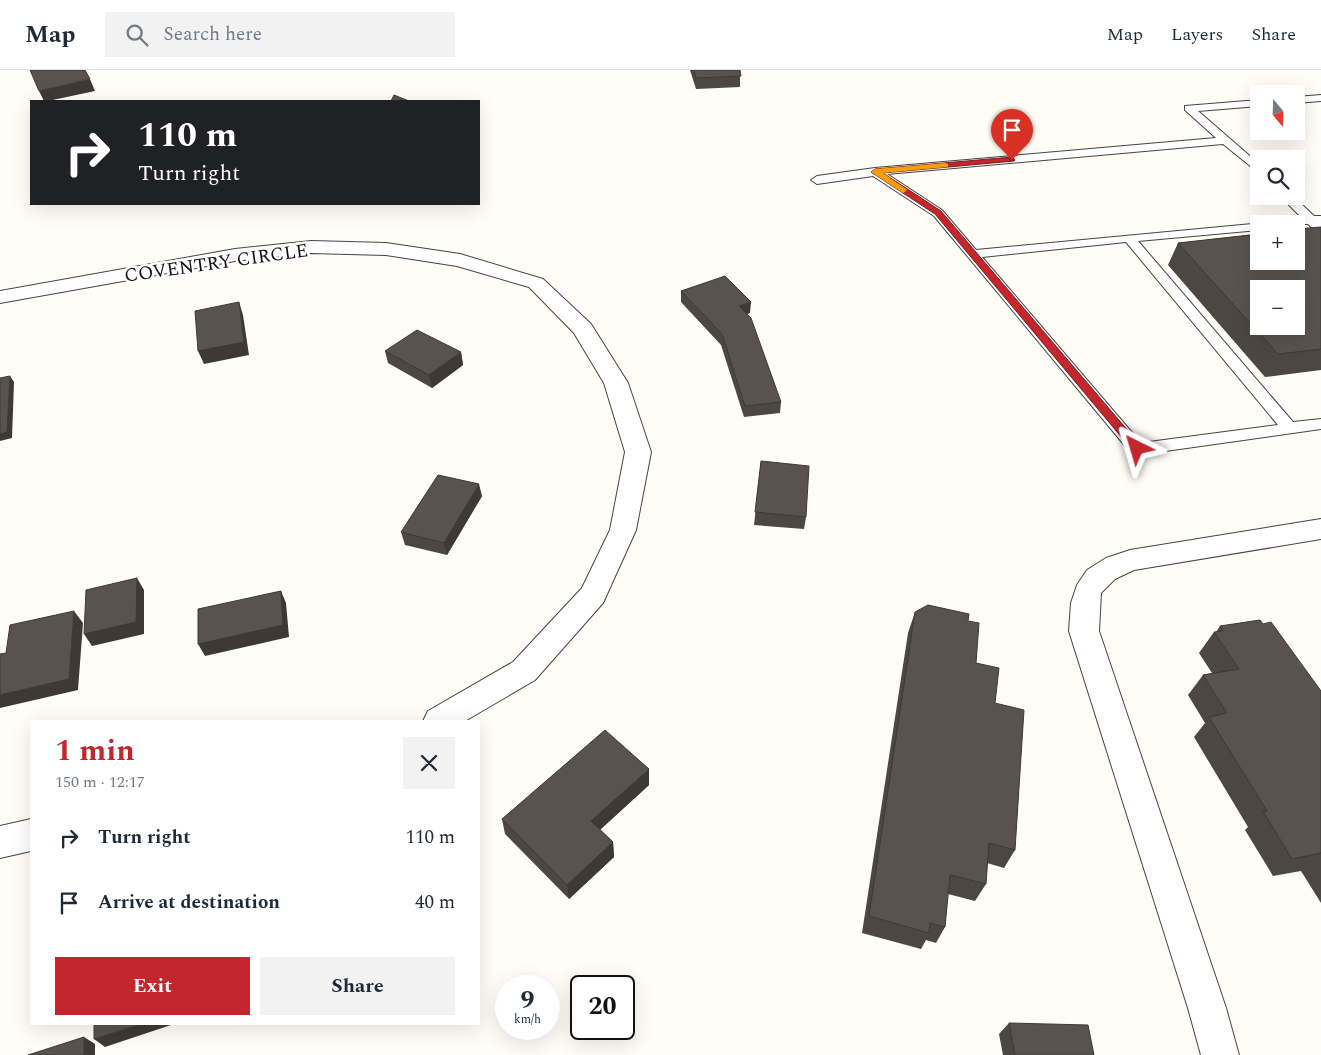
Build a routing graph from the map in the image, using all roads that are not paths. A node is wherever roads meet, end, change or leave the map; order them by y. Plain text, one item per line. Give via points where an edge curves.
1 (1321, 98) edge
2 (1305, 99) edge
3 (1250, 104) edge
4 (1226, 140) junction
5 (1250, 162) edge
6 (875, 172) junction
7 (817, 180) dead end
8 (1297, 205) edge
9 (1316, 220) edge
10 (1250, 227) edge
11 (1321, 230) edge
12 (1130, 238) junction
13 (973, 254) junction
14 (0, 297) edge
15 (1321, 424) edge
16 (1289, 428) junction
17 (1321, 529) edge
18 (441, 720) edge
19 (30, 835) edge
20 (0, 842) edge
21 (1220, 1055) edge

1 - 2 lane
3 - 4 lane via 1189,108
4 - 5 lane
4 - 6 lane
6 - 7 lane
6 - 13 lane via 938,213
8 - 9 lane
9 - 11 lane
10 - 12 lane
12 - 13 lane
12 - 16 lane
13 - 16 lane via 1137,448
14 - 18 street, COVENTRY CIRCLE via 235,256 311,247 386,249 451,259 536,283 584,329 616,384 638,452 623,530 592,595 524,671
15 - 16 lane
17 - 21 street via 1130,560 1105,570 1090,583 1083,605 1084,631
19 - 20 street

